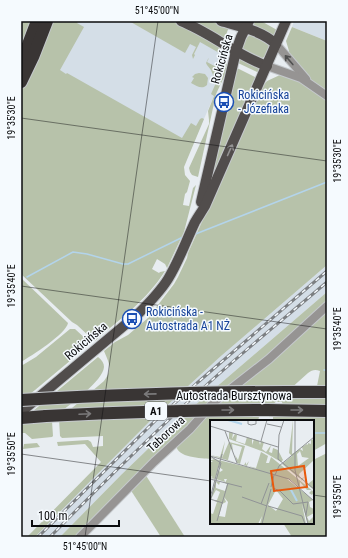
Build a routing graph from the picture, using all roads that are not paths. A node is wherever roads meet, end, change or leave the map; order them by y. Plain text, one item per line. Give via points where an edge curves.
1 (37, 21) edge
2 (47, 21) edge
3 (181, 21) edge
4 (221, 21) edge
5 (286, 21) edge
6 (247, 24) edge
7 (276, 44) junction
8 (236, 51) junction
9 (21, 63) edge
10 (267, 66) junction
11 (21, 82) edge
12 (314, 86) junction
13 (327, 96) edge
14 (196, 221) junction
15 (327, 306) edge
16 (327, 392) edge
17 (21, 400) edge
18 (327, 410) edge
19 (21, 412) edge
20 (21, 418) edge
21 (80, 537) edge

1 - 9 highway
2 - 11 highway
3 - 8 main road
4 - 6 main road
5 - 7 main road, Rokicińska
6 - 7 main road
6 - 8 main road, Rokicińska
7 - 10 main road, Rokicińska
12 -> 7 street
8 - 10 main road
8 - 14 main road, Rokicińska
10 - 12 street via 301,78
14 -> 10 main road, Rokicińska
12 - 13 street
14 - 19 main road, Rokicińska via 177,263 148,304
15 - 21 street, Taborowa via 269,359 214,402
16 -> 17 highway, Autostrada Bursztynowa / A1, bridge via 239,392
20 -> 18 highway, Autostrada Bursztynowa / A1, bridge via 193,410

